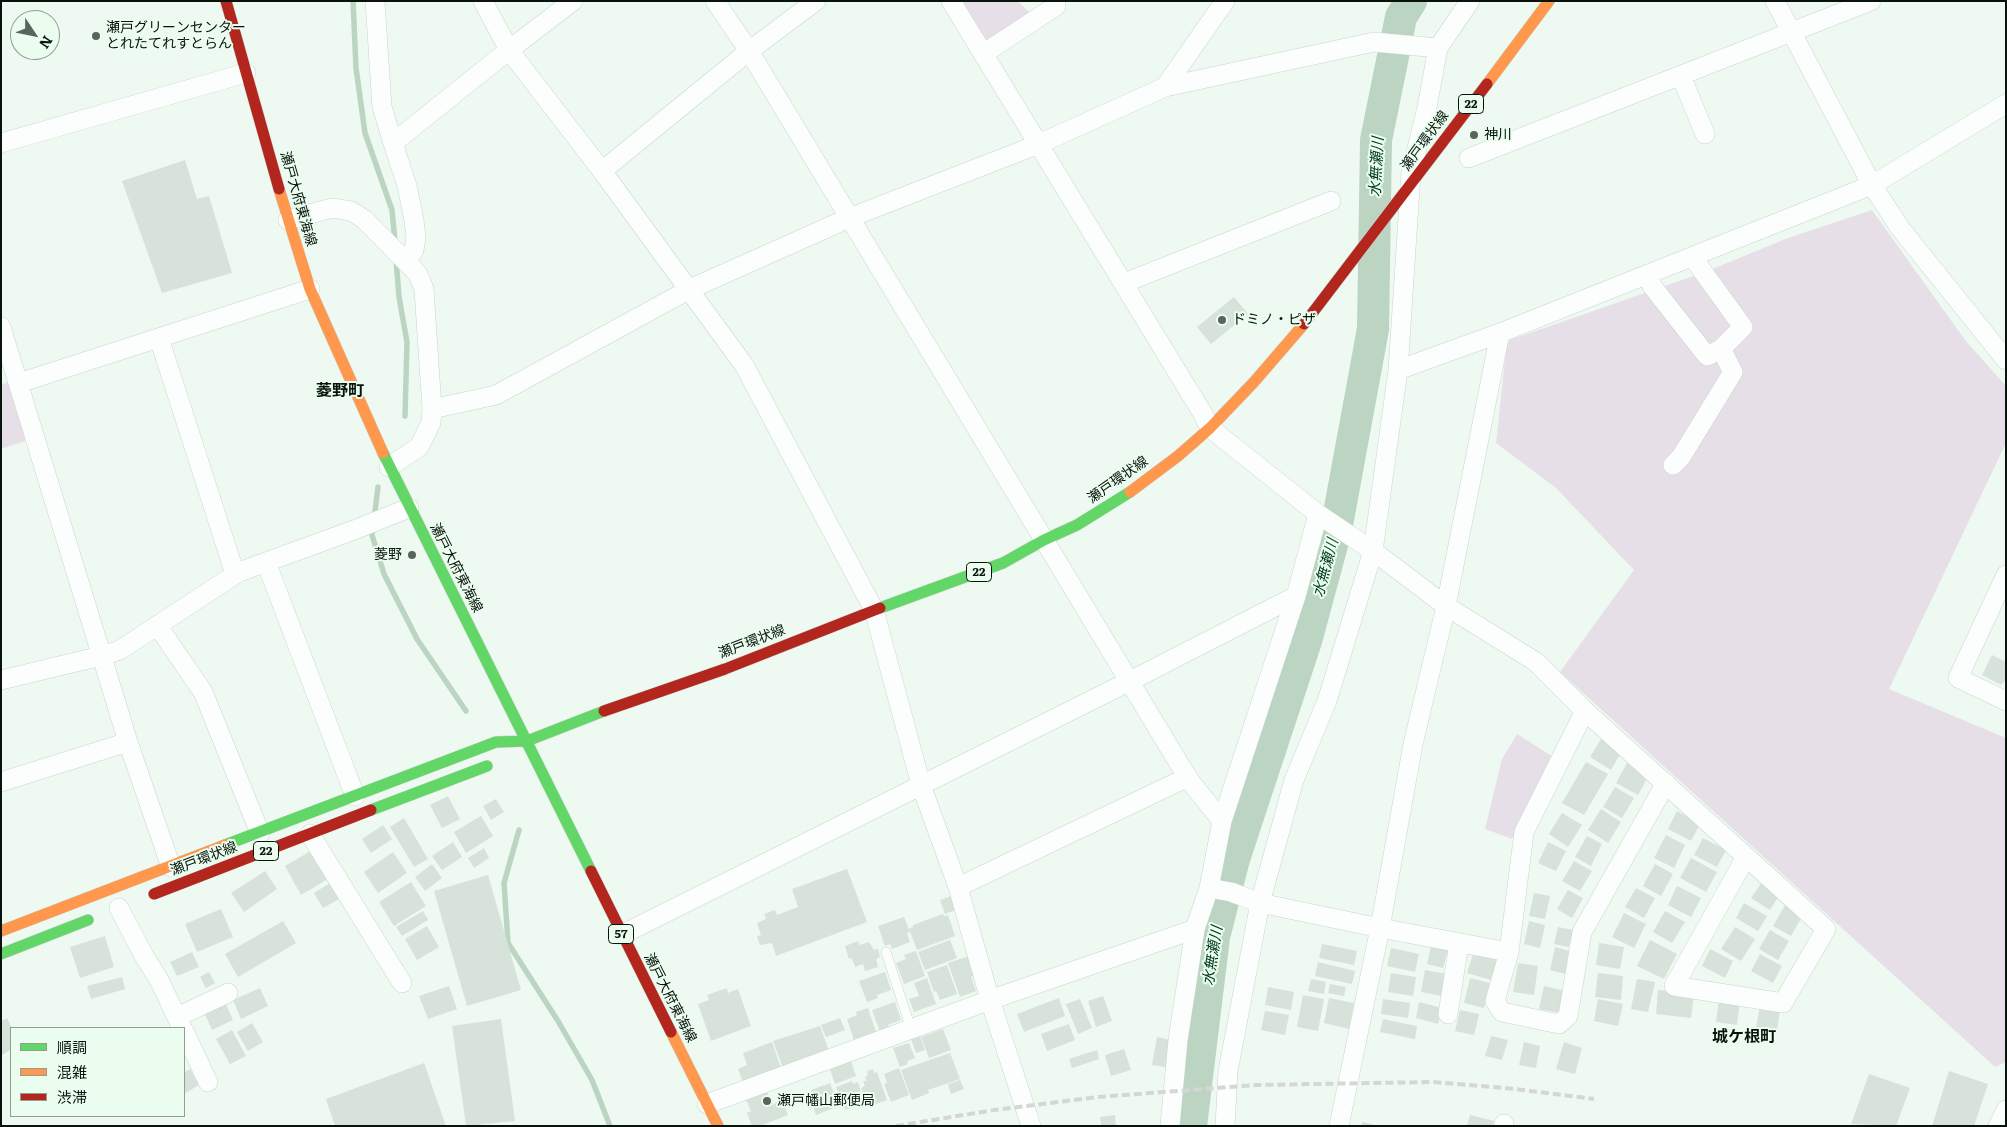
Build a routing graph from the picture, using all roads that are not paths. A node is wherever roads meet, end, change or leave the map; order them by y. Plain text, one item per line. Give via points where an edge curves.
1 (226, 1) edge
2 (375, 1) edge
3 (483, 1) edge
4 (573, 1) edge
5 (715, 1) edge
6 (816, 1) edge
7 (951, 1) edge
8 (1225, 1) edge
9 (1470, 1) edge
10 (1549, 1) edge
11 (1775, 1) edge
12 (1872, 1) edge
13 (1056, 6) dead end
14 (1792, 33) junction
15 (1438, 48) junction
16 (509, 50) junction
17 (749, 51) junction
18 (984, 54) junction
19 (246, 74) junction
20 (1681, 76) junction
21 (1165, 87) junction
22 (2006, 104) edge
23 (1705, 134) dead end
24 (1, 143) edge
25 (392, 143) junction
26 (1039, 144) junction
27 (1469, 158) dead end
28 (602, 170) junction
29 (1872, 186) junction
30 (1410, 188) junction
31 (1331, 201) dead end
32 (849, 218) junction
33 (288, 220) junction
34 (1693, 258) junction
35 (407, 260) junction
36 (1649, 275) junction
37 (1124, 283) junction
38 (690, 288) junction
39 (310, 289) junction
40 (1, 327) edge
41 (1500, 333) junction
42 (158, 338) junction
43 (1721, 349) junction
44 (2006, 360) edge
45 (1398, 370) junction
46 (19, 383) junction
47 (432, 409) junction
48 (1210, 428) junction
49 (1672, 465) dead end
50 (389, 467) junction
51 (402, 511) junction
52 (1318, 514) junction
53 (1044, 540) junction
54 (1373, 551) junction
55 (266, 562) junction
56 (236, 574) junction
57 (2006, 575) edge
58 (1296, 596) junction
59 (1446, 606) junction
60 (874, 610) junction
61 (157, 625) junction
62 (101, 656) junction
63 (1, 680) edge
64 (1130, 681) junction
65 (2006, 701) edge
66 (1585, 711) junction
67 (128, 742) junction
68 (527, 742) junction
69 (512, 752) dead end
70 (496, 762) dead end
71 (1188, 777) junction
72 (1, 782) edge
73 (1666, 783) junction
74 (921, 785) junction
75 (355, 796) junction
76 (1222, 821) junction
77 (260, 833) junction
78 (310, 834) junction
79 (1746, 857) junction
80 (171, 867) junction
81 (958, 887) junction
82 (1209, 888) junction
83 (146, 897) dead end
84 (1260, 903) junction
85 (114, 910) joint
86 (1380, 928) junction
87 (1195, 929) junction
88 (1, 931) edge
89 (622, 935) junction
90 (1459, 943) junction
91 (886, 952) dead end
92 (1509, 952) junction
93 (1, 954) edge
94 (402, 983) dead end
95 (228, 993) dead end
96 (990, 1000) junction
97 (1448, 1014) dead end
98 (181, 1025) edge
99 (911, 1029) junction
100 (185, 1033) edge
101 (208, 1082) dead end
102 (707, 1104) junction
103 (2006, 1110) edge
104 (718, 1126) edge
105 (1031, 1126) edge
106 (1170, 1126) edge
107 (1224, 1126) edge
108 (1340, 1126) edge
109 (1998, 1126) edge

1 - 19 main road, 瀬戸大府東海線 / 57
2 - 25 street via 382,107
3 - 16 street
4 - 16 street
5 - 17 street
6 - 17 street
7 - 18 street
8 - 21 street
9 - 15 street
10 - 30 main road, 瀬戸環状線 / 22
11 - 14 street
12 - 14 street
13 - 18 street
14 - 20 street
14 - 29 street
15 - 21 street via 1374,42
15 - 30 street
16 - 25 street
16 - 28 street
17 - 28 street
17 - 32 street
18 - 26 street
19 - 24 street
19 - 33 main road, 瀬戸大府東海線 / 57
20 - 23 street
20 - 27 street
21 - 26 street
22 - 29 street
25 - 35 street via 407,186 414,220 414,250
26 - 32 street
26 - 37 street
28 - 38 street
29 - 34 street
29 - 44 street via 1900,228
30 - 45 street
30 - 48 main road, 瀬戸環状線 / 22 via 1276,358
31 - 37 street
32 - 38 street
32 - 53 street
33 - 35 street via 332,208 351,211
33 - 39 main road, 瀬戸大府東海線 / 57
34 - 36 street
34 - 43 street via 1743,327
35 - 47 street via 424,289
36 - 41 street
36 - 43 street via 1652,286 1707,356
37 - 48 street
38 - 47 street via 496,395
38 - 60 street via 744,365
39 - 42 street
39 - 50 main road, 瀬戸大府東海線 / 57
40 - 46 street
41 - 45 street
41 - 59 street
42 - 46 street
42 - 56 street
43 - 49 street via 1733,372 1681,457
45 - 54 street
46 - 62 street
47 - 50 street via 431,424 419,447
48 - 52 street
48 - 53 main road, 瀬戸環状線 / 22 via 1123,497 1077,526
50 - 51 main road, 瀬戸大府東海線 / 57
51 - 55 street
51 - 68 main road, 瀬戸大府東海線 / 57
52 - 54 street
52 - 58 street
53 - 60 main road, 瀬戸環状線 / 22 via 1003,563
53 - 64 street
54 - 59 street
54 - 84 street via 1326,700 1294,780
55 - 56 street
55 - 75 street
56 - 61 street
57 - 65 street via 1958,678
58 - 64 street
58 - 76 street
59 - 66 street via 1536,662
59 - 86 street via 1413,744
60 - 68 main road, 瀬戸環状線 / 22
60 - 74 street
61 - 62 street via 120,650
61 - 77 street via 203,692
62 - 63 street
62 - 67 street
64 - 71 street
64 - 74 street
66 - 73 street
66 - 92 street via 1524,832
67 - 72 street
67 - 80 street
68 - 69 main road, 瀬戸環状線 / 22
68 - 75 main road, 瀬戸環状線 / 22 via 496,742
68 - 89 main road, 瀬戸大府東海線 / 57
70 - 78 main road, 瀬戸環状線 / 22
71 - 76 street
71 - 81 street
73 - 79 street
73 - 92 street via 1582,932 1568,1016 1559,1024 1502,1012 1495,1001
74 - 81 street
74 - 89 street
75 - 77 main road, 瀬戸環状線 / 22
76 - 82 street
77 - 80 main road, 瀬戸環状線 / 22
78 - 83 main road, 瀬戸環状線 / 22
78 - 94 street
79 - 79 street via 1826,929 1783,1003 1674,986
80 - 88 main road, 瀬戸環状線 / 22
81 - 96 street
82 - 84 street
82 - 87 street
84 - 86 street
84 - 107 street via 1228,1070
85 - 93 main road
85 - 98 street via 159,980
86 - 90 street
86 - 108 street
87 - 96 street
87 - 106 street via 1178,1040
89 - 102 main road, 瀬戸大府東海線 / 57
90 - 92 street
90 - 97 street
91 - 99 lane
95 - 98 street
96 - 99 street
96 - 105 street
99 - 102 street
100 - 101 street
102 - 104 main road, 瀬戸大府東海線 / 57
103 - 109 street

